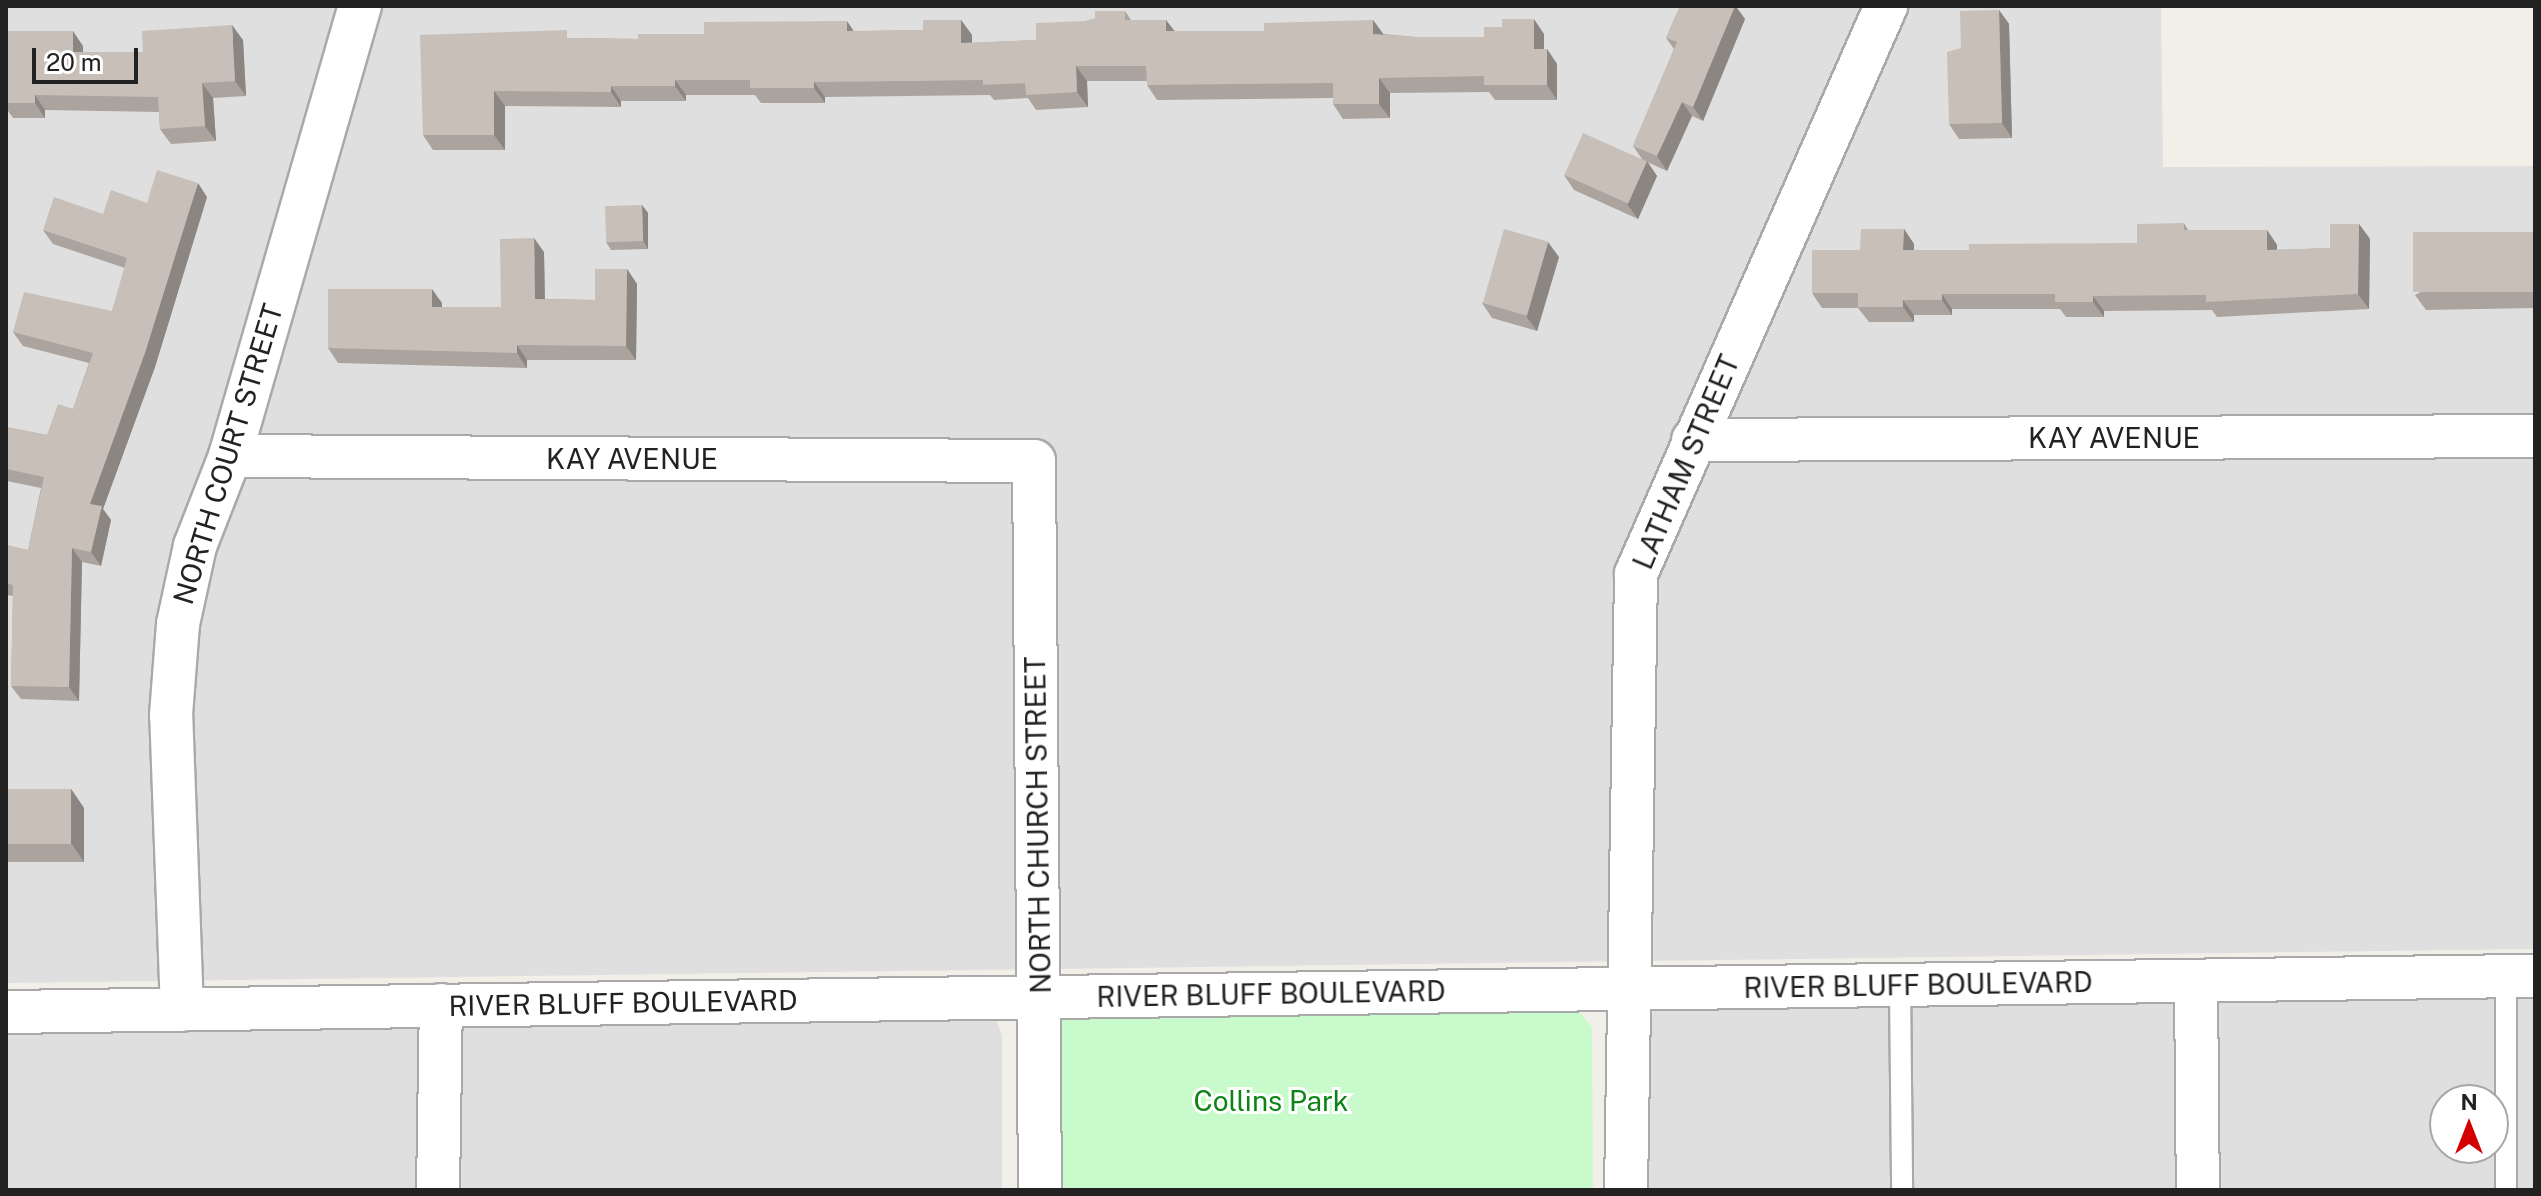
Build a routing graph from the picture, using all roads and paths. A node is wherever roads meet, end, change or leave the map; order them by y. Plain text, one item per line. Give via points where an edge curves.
1 (360, 6) edge
2 (1886, 6) edge
3 (2535, 436) edge
4 (1693, 440) junction
5 (230, 456) junction
6 (1034, 461) joint
7 (2520, 976) edge
8 (2196, 981) junction
9 (1900, 985) junction
10 (1625, 989) junction
11 (1040, 997) junction
12 (441, 1005) junction
13 (182, 1010) junction
14 (6, 1012) edge
15 (438, 1190) edge
16 (1040, 1190) edge
17 (1626, 1190) edge
18 (1902, 1190) edge
19 (2198, 1190) edge
20 (2506, 1190) edge

1 - 5 street, NORTH COURT STREET
2 - 4 street, LATHAM STREET
3 - 4 street, KAY AVENUE
4 - 10 street, LATHAM STREET via 1636,574
5 - 6 street, KAY AVENUE
5 - 13 street, NORTH COURT STREET via 195,546 178,624 171,715
6 - 11 street, NORTH CHURCH STREET
7 - 8 street, RIVER BLUFF BOULEVARD
7 - 20 lane
8 - 9 street, RIVER BLUFF BOULEVARD
8 - 19 street
9 - 10 street, RIVER BLUFF BOULEVARD
9 - 18 lane
10 - 11 street, RIVER BLUFF BOULEVARD
10 - 17 street, LATHAM STREET
11 - 12 street, RIVER BLUFF BOULEVARD
11 - 16 street, NORTH CHURCH STREET
12 - 13 street, RIVER BLUFF BOULEVARD
12 - 15 street
13 - 14 street, RIVER BLUFF BOULEVARD

